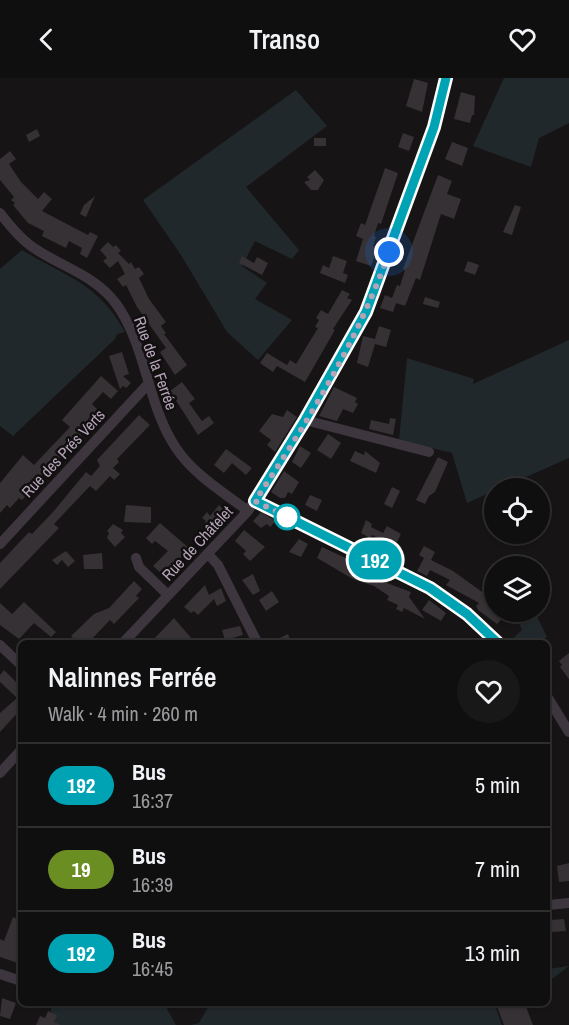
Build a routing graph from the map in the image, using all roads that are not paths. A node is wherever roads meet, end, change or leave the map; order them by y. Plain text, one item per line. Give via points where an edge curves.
1 (446, 78) edge
2 (0, 213) edge
3 (149, 383) junction
4 (305, 420) junction
5 (429, 452) dead end
6 (255, 501) junction
7 (248, 511) junction
8 (0, 544) edge
9 (208, 554) junction
10 (136, 558) dead end
11 (168, 595) junction
12 (126, 640) edge
13 (256, 640) edge
14 (495, 640) edge
15 (0, 645) edge
16 (18, 662) edge
17 (550, 701) edge
18 (569, 732) edge
19 (18, 753) edge
20 (0, 772) edge
21 (569, 903) edge
22 (550, 905) edge
23 (0, 974) edge
24 (18, 980) edge

1 - 4 street, Rue de Châtelet via 434,127 375,294
2 - 3 street, Rue de la Ferrée via 30,246 91,279 106,292 128,324
3 - 7 street, Rue de la Ferrée via 164,426 183,458
3 - 8 street, Rue des Prés Verts
4 - 5 street
4 - 6 street, Rue de Châtelet
6 - 7 street, Rue de Châtelet
6 - 14 street via 430,588
7 - 9 street, Rue de Châtelet
9 - 11 street, Rue de Châtelet
9 - 13 street via 218,565
10 - 11 street, Rue de Châtelet via 139,567
11 - 12 street, Rue de Châtelet
15 - 16 street
17 - 18 street
19 - 20 street
21 - 22 street
23 - 24 street

